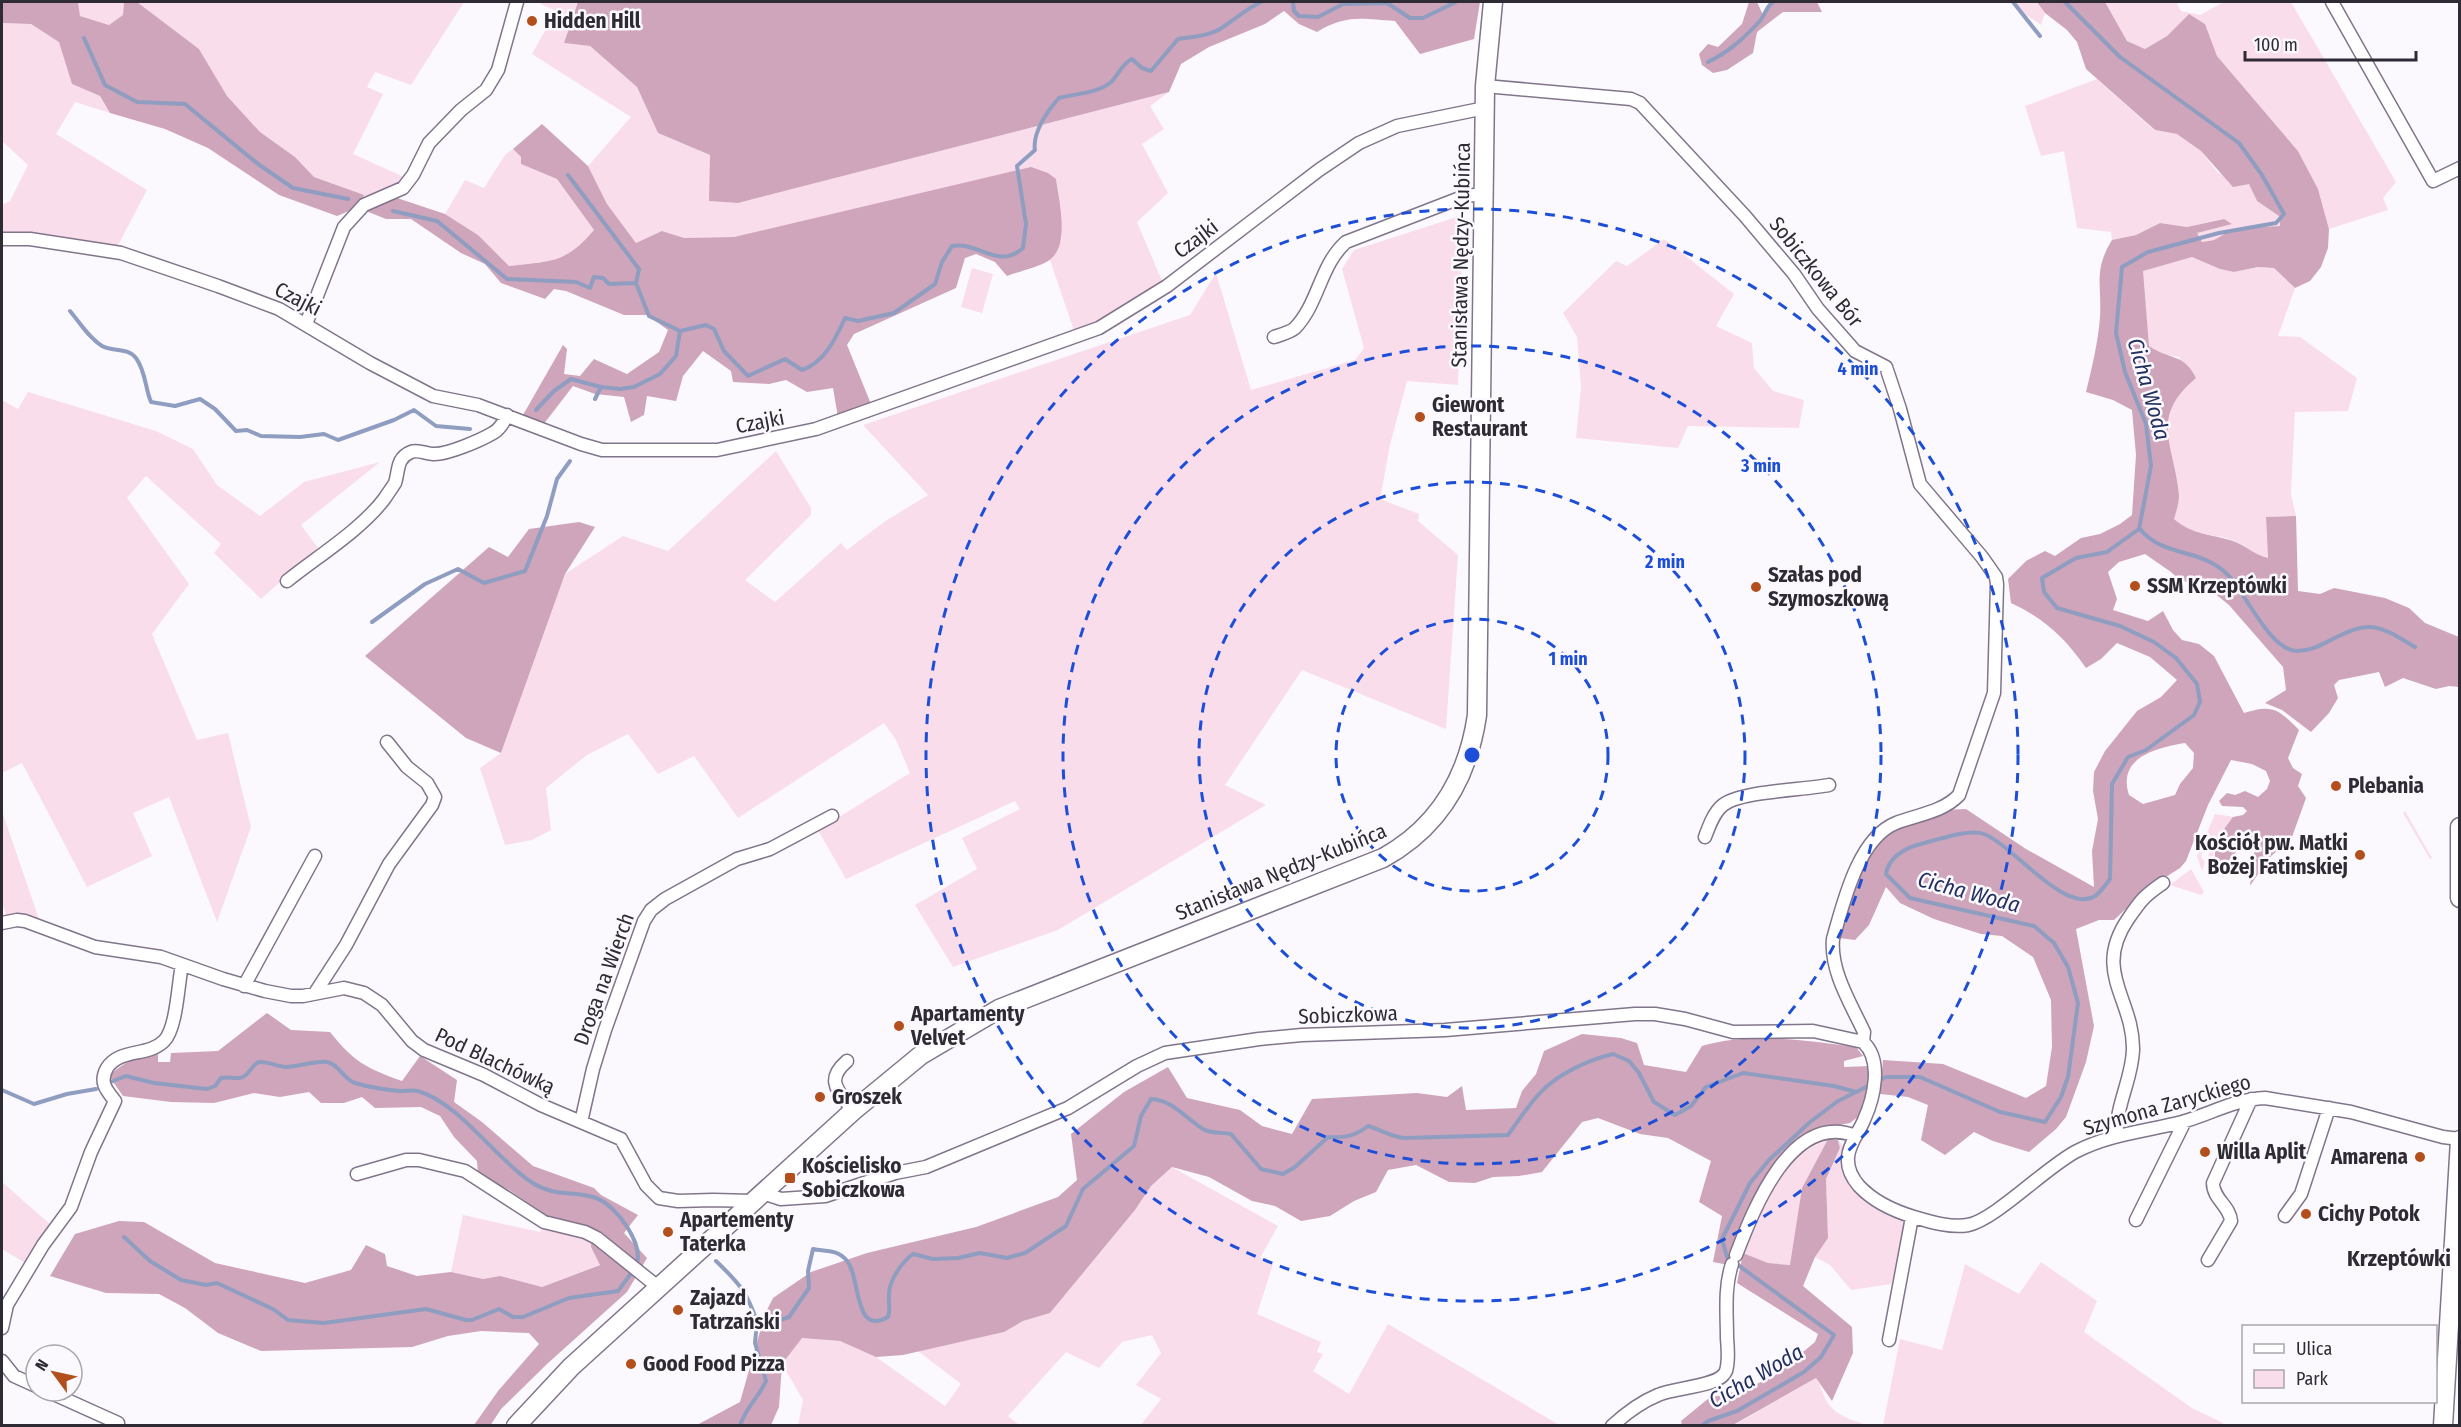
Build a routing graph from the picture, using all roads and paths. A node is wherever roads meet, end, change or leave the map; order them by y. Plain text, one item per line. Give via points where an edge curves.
1 (518, 2) edge
2 (2332, 2) edge
3 (1493, 3) edge
4 (1485, 86) junction
5 (1485, 108) junction
6 (2460, 168) edge
7 (1484, 194) junction
8 (2, 239) edge
9 (306, 324) junction
10 (1274, 337) dead end
11 (507, 416) junction
12 (287, 581) dead end
13 (387, 742) dead end
14 (1829, 785) dead end
15 (832, 816) dead end
16 (2460, 827) edge
17 (1705, 837) dead end
18 (315, 856) dead end
19 (2163, 883) dead end
20 (2460, 898) edge
21 (2, 923) edge
22 (182, 965) junction
23 (244, 986) junction
24 (315, 993) junction
25 (1863, 1042) junction
26 (847, 1061) dead end
27 (2251, 1098) junction
28 (2329, 1108) junction
29 (854, 1111) junction
30 (2185, 1121) junction
31 (581, 1122) junction
32 (1856, 1136) junction
33 (2117, 1136) junction
34 (2460, 1140) edge
35 (357, 1174) dead end
36 (758, 1197) junction
37 (1912, 1216) junction
38 (2285, 1216) dead end
39 (2136, 1220) dead end
40 (2208, 1260) dead end
41 (658, 1287) junction
42 (2, 1328) edge
43 (1889, 1340) dead end
44 (2, 1361) edge
45 (24, 1381) edge
46 (74, 1403) edge
47 (118, 1423) dead end
48 (516, 1425) edge
49 (1612, 1425) edge
50 (2443, 1425) edge

1 - 9 street via 498,70 486,90 429,143 403,189 364,205 354,214 344,227
2 - 6 street via 2433,181
3 - 4 street, Stanisława Nędzy-Kubińca
4 - 5 street, Stanisława Nędzy-Kubińca
4 - 25 street, Sobiczkowa Bór via 1640,103 1745,216 1855,351 1886,367 1920,484 1996,577 1994,693 1959,795 1926,814 1891,825 1872,842 1854,877 1833,939 1838,975 1864,1032
5 - 7 street, Stanisława Nędzy-Kubińca
5 - 11 street, Czajki via 1411,122 1374,135 1319,170 1167,286 1099,328 816,429 717,450 602,450
7 - 10 street via 1465,196 1346,242 1328,263 1294,329
7 - 29 street, Stanisława Nędzy-Kubińca via 1477,714 1466,765 1444,805 1415,837 1383,858 999,1009 921,1055
8 - 9 street, Czajki via 30,239 122,254 279,309
9 - 11 street, Czajki via 433,396
11 - 12 street via 494,433 474,441 441,453 418,451 405,456 399,463 393,487 374,511
13 - 24 street via 435,796 389,864
14 - 17 street via 1739,798 1723,805
15 - 31 street, Droga na Wierch via 770,849 737,859 651,910 592,1069
16 - 20 street
18 - 23 street
19 - 33 street via 2144,896 2120,930 2114,953 2115,977 2133,1047 2117,1113
21 - 22 street, Pod Blachówką via 25,921 95,947 161,957
22 - 23 street, Pod Blachówką
22 - 42 street via 173,1020 164,1041 123,1055 106,1070 102,1079 115,1101 71,1207 7,1305
23 - 24 street, Pod Blachówką via 291,996
24 - 31 street, Pod Blachówką via 344,988 364,993 382,1005 424,1050
25 - 32 street via 1874,1058 1875,1073 1870,1101
25 - 36 street, Sobiczkowa via 1813,1031 1733,1032 1655,1014 1259,1039 1165,1053 1068,1108 926,1167 825,1196
26 - 29 street via 835,1075 834,1084
27 - 28 street, Szymona Zaryckiego
27 - 30 street, Szymona Zaryckiego
27 - 40 street via 2213,1184 2231,1221
28 - 34 street, Szymona Zaryckiego
28 - 38 street via 2301,1194
29 - 36 street, Stanisława Nędzy-Kubińca
30 - 33 street, Szymona Zaryckiego
30 - 39 street
31 - 36 street, Pod Blachówką via 621,1139 642,1178 659,1198 667,1201
32 - 37 street, Szymona Zaryckiego via 1848,1158 1854,1179 1881,1203
32 - 49 street via 1827,1133 1811,1140 1789,1156 1765,1189 1727,1285 1728,1358 1723,1377 1716,1382 1658,1394
33 - 37 street, Szymona Zaryckiego via 2060,1161 1975,1223 1948,1225
34 - 50 street
35 - 41 street via 406,1160 465,1171 544,1222 597,1238
36 - 41 street, Stanisława Nędzy-Kubińca
37 - 43 street
41 - 48 street, Stanisława Nędzy-Kubińca
44 - 45 street via 14,1376
46 - 47 street

